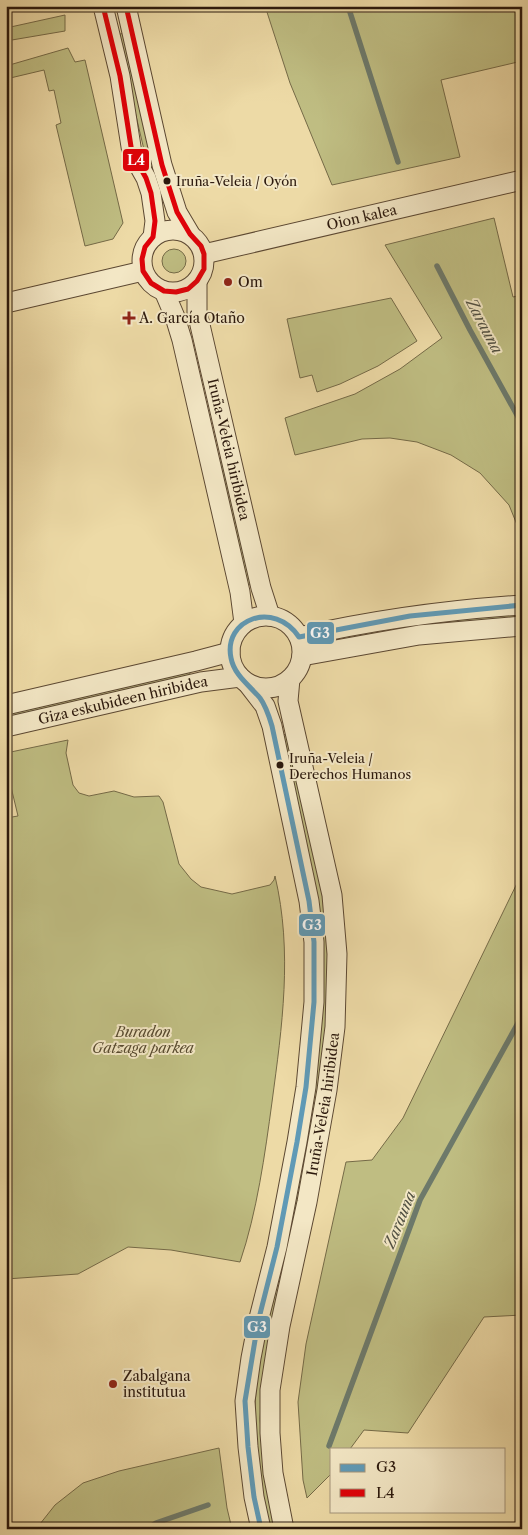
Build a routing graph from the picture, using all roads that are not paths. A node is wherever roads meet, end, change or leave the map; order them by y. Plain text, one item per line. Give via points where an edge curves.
1 (103, 6) edge
2 (126, 6) edge
3 (522, 180) edge
4 (190, 234) junction
5 (153, 237) junction
6 (204, 254) junction
7 (143, 271) junction
8 (197, 281) junction
9 (164, 291) junction
10 (6, 302) edge
11 (522, 605) edge
12 (270, 616) junction
13 (244, 623) junction
14 (522, 626) edge
15 (301, 646) junction
16 (230, 652) junction
17 (290, 679) junction
18 (244, 680) junction
19 (6, 705) edge
20 (6, 727) edge
21 (261, 1529) edge
22 (284, 1529) edge

1 - 5 street via 120,76 132,152 151,194 155,221
2 - 4 street via 162,165 177,212
3 - 6 street, Oion kalea
4 - 5 street via 164,230
4 - 6 street
5 - 7 street via 143,253
6 - 8 street via 204,268
7 - 9 street via 152,284
7 - 10 street
8 - 9 street via 188,289
8 - 12 street, Iruña-Veleia hiribidea via 197,312
9 - 13 street, Iruña-Veleia hiribidea via 182,340 240,592
11 - 15 street via 416,614 337,628
12 - 13 street via 256,617
12 - 15 street via 292,627
13 - 16 street via 234,636
14 - 15 street
15 - 17 street via 298,668
16 - 18 street via 234,669
16 - 19 street, Giza eskubideen hiribidea
17 - 18 street via 277,686 262,688
17 - 22 street, Iruña-Veleia hiribidea via 288,701 332,895 337,954 335,1027 327,1090 270,1390 273,1473
18 - 20 street, Giza eskubideen hiribidea via 200,682
18 - 21 street, Iruña-Veleia hiribidea via 265,706 272,726 302,860 314,942 314,1002 298,1142 258,1322 246,1401 249,1456

